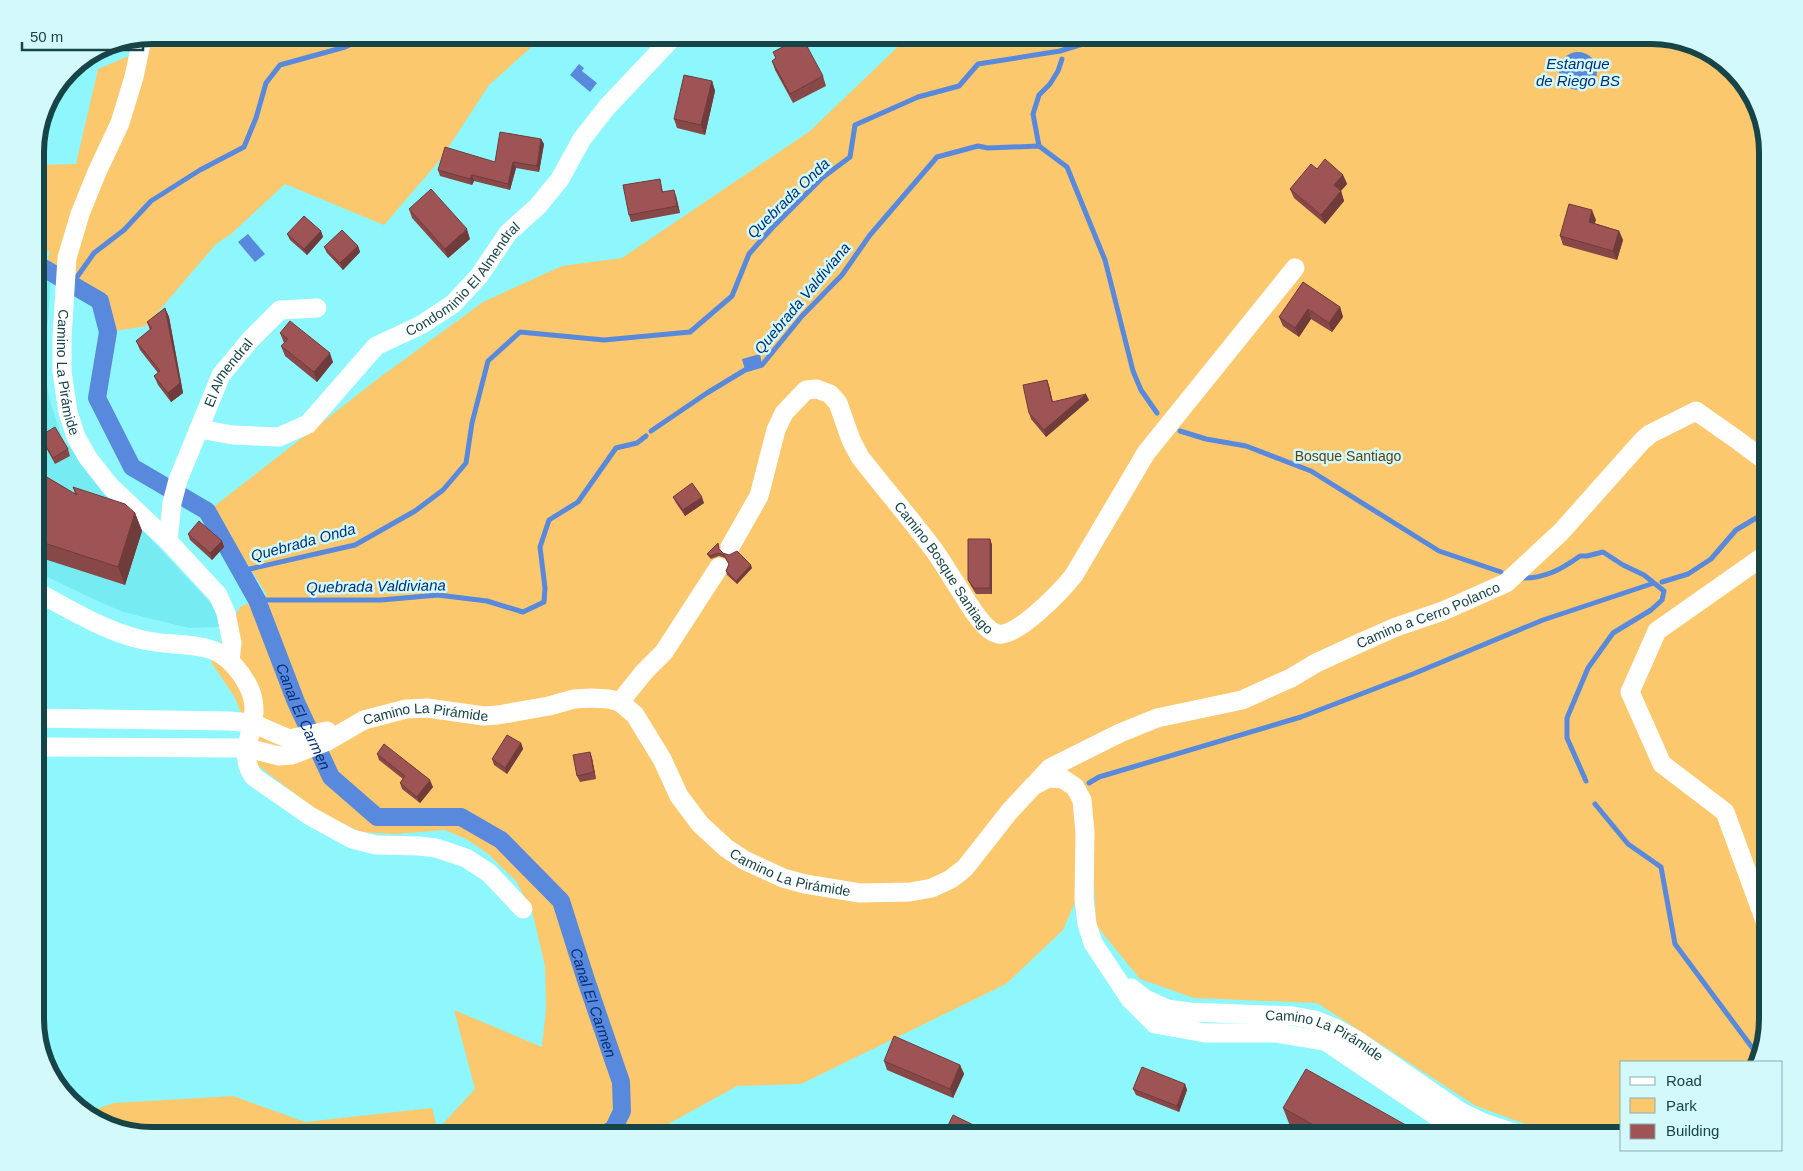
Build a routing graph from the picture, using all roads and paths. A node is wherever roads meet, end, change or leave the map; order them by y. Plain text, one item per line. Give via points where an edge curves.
1 (666, 44) edge
2 (141, 45) edge
3 (1295, 268) dead end
4 (317, 308) dead end
5 (199, 429) junction
6 (1759, 457) edge
7 (168, 541) junction
8 (730, 548) dead end
9 (1759, 560) edge
10 (720, 567) dead end
11 (44, 596) edge
12 (230, 661) junction
13 (620, 702) junction
14 (44, 718) edge
15 (252, 723) junction
16 (44, 747) edge
17 (291, 747) junction
18 (248, 748) junction
19 (1034, 786) junction
20 (1759, 905) edge
21 (522, 909) dead end
22 (1112, 973) junction
23 (1455, 1127) edge
24 (1496, 1127) edge

1 - 5 street, Condominio El Almendral via 607,107 582,139 560,179 538,206 508,232 480,276 452,304 421,324 376,346 308,424 279,437 233,435
2 - 7 street, Camino La Pirámide via 120,124 80,214 67,258 62,372 68,412 76,437 88,458 110,486
3 - 8 street, Camino Bosque Santiago via 1146,453 1079,568 1065,586 1009,633 998,634 988,630 934,550 860,456 838,403 830,394 817,389 806,390 784,413 776,430 759,496
4 - 5 street, El Almendral via 280,310 250,340 222,375
5 - 7 street, El Almendral via 178,480
6 - 19 street, Camino a Cerro Polanco via 1696,411 1656,430 1642,441 1561,532 1506,583 1362,642 1242,700 1158,718 1120,734 1050,768
7 - 12 street, Camino La Pirámide via 218,594 232,643
9 - 20 street via 1657,631 1630,692 1662,764 1725,812
10 - 13 street via 664,652
11 - 12 street via 138,639 204,648
12 - 15 street via 246,682 254,701
13 - 17 street, Camino La Pirámide via 574,699 484,716 427,708 406,709 364,720
13 - 19 street, Camino La Pirámide via 635,715 662,759 679,796 713,837 763,870 805,884 860,894 932,888 965,868
14 - 15 street
15 - 17 street
15 - 18 street
16 - 18 street, Camino La Pirámide
17 - 18 street, Camino La Pirámide via 279,756
18 - 21 street via 246,764 254,777 341,834 376,845 436,848 466,858 489,873
19 - 22 street, Camino La Pirámide via 1048,778 1062,779 1080,794 1085,832 1087,924 1093,943
22 - 23 street, Camino La Pirámide via 1130,999 1155,1024 1205,1033 1276,1033 1325,1041
22 - 24 street, Camino La Pirámide via 1145,999 1167,1009 1316,1020 1355,1039 1461,1112

